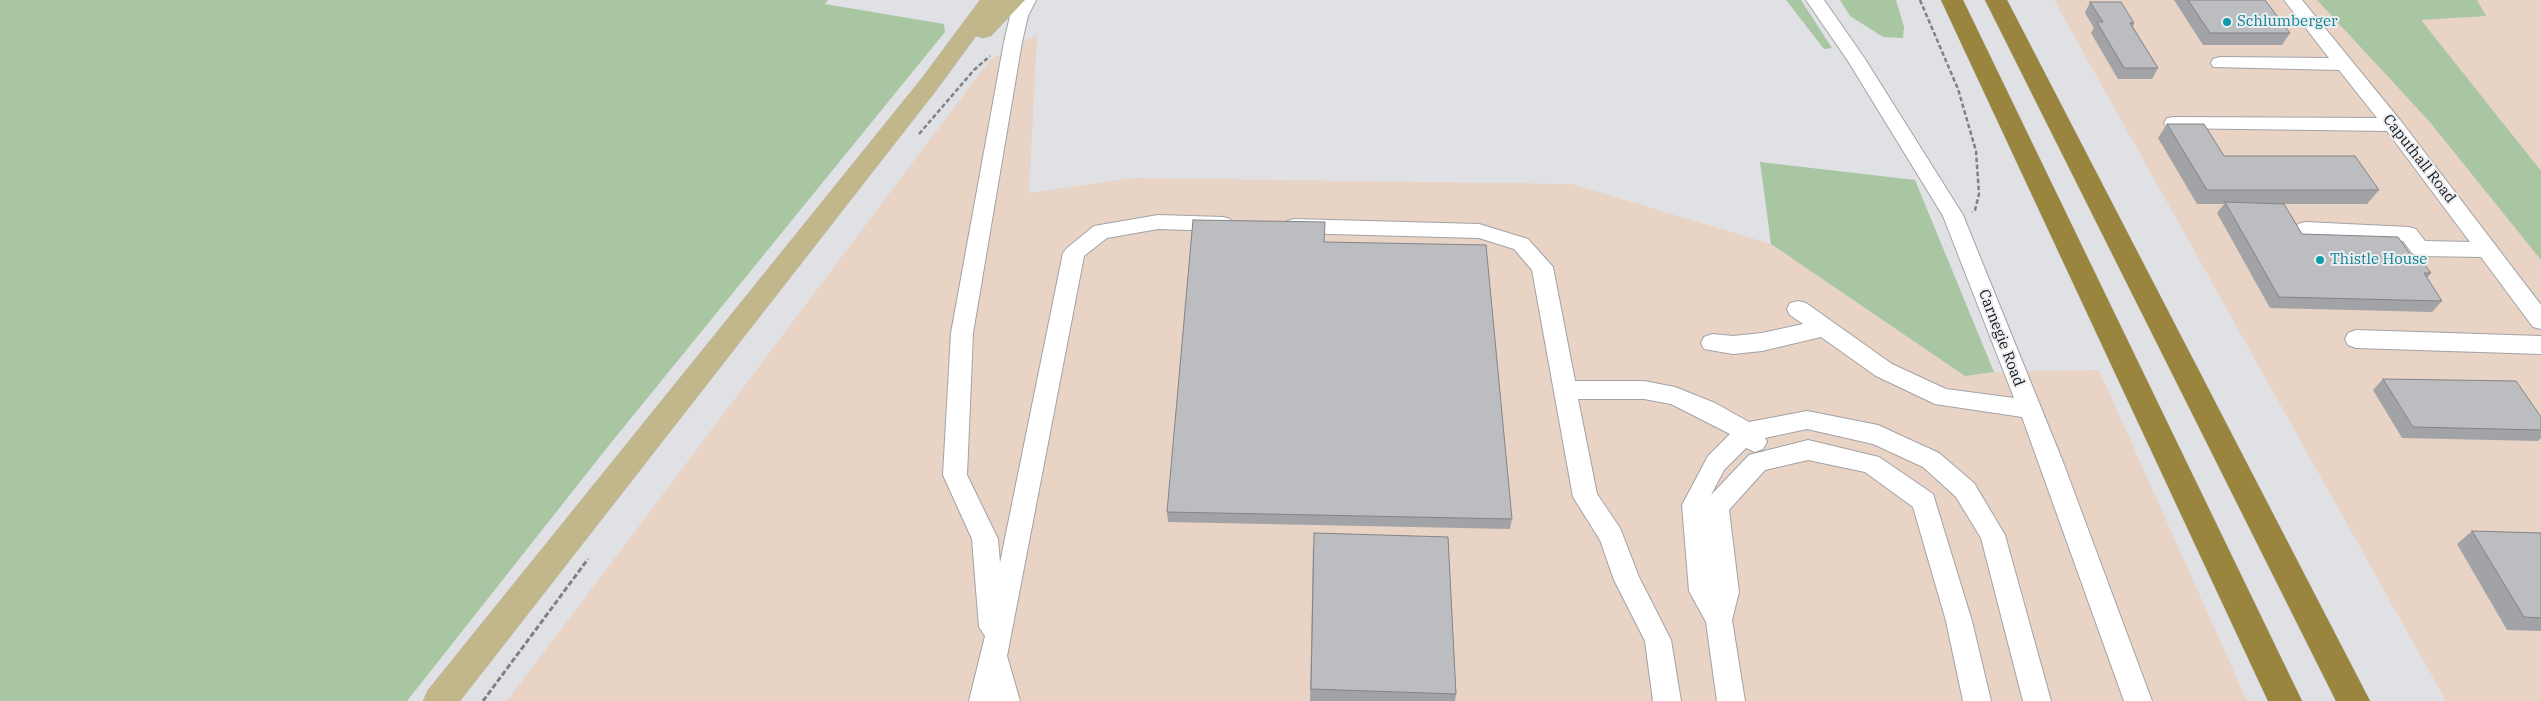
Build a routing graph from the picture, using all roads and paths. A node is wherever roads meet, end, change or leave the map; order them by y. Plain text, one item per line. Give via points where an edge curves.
1 (990, 0) edge
2 (1014, 0) edge
3 (1027, 0) edge
4 (1815, 0) edge
5 (1920, 0) edge
6 (1952, 0) edge
7 (1996, 0) edge
8 (2293, 0) edge
9 (1013, 42) junction
10 (2220, 63) dead end
11 (2345, 64) junction
12 (930, 83) junction
13 (2174, 124) edge
14 (2393, 126) junction
15 (918, 135) dead end
16 (1953, 215) junction
17 (1246, 224) edge
18 (1275, 225) edge
19 (2305, 229) dead end
20 (2488, 250) junction
21 (1798, 310) dead end
22 (2541, 321) edge
23 (1824, 328) junction
24 (2356, 339) dead end
25 (1712, 344) dead end
26 (2541, 345) edge
27 (1565, 390) junction
28 (2028, 409) junction
29 (1747, 432) junction
30 (1769, 459) junction
31 (589, 558) dead end
32 (1719, 620) junction
33 (994, 655) junction
34 (440, 701) edge
35 (483, 701) edge
36 (983, 701) edge
37 (1006, 701) edge
38 (1667, 701) edge
39 (1731, 701) edge
40 (1977, 701) edge
41 (2036, 701) edge
42 (2138, 701) edge
43 (2284, 701) edge
44 (2353, 701) edge

1 - 12 main road
2 - 12 main road
3 - 9 street via 1019,16
4 - 16 street, Carnegie Road via 1856,59
5 - 16 path via 1958,89 1976,151 1979,194 1975,210 1969,214
6 - 43 highway
7 - 44 highway
8 - 11 street, Caputhall Road
9 - 15 path via 974,70
9 - 33 street via 962,333 954,475 985,539
10 - 11 street
11 - 14 street, Caputhall Road
12 - 34 main road
13 - 14 street
14 - 20 street, Caputhall Road
16 - 28 street, Carnegie Road
17 - 33 street via 1158,222 1101,231 1074,253
18 - 27 street via 1479,231 1521,244 1542,267
19 - 20 street via 2409,234 2419,248
20 - 22 street, Caputhall Road
21 - 23 street
23 - 25 street via 1762,342
23 - 28 street via 1884,370 1943,398
24 - 26 street
27 - 29 street via 1644,390 1675,396
27 - 38 street via 1585,497 1611,536 1626,580 1658,640
28 - 42 street, Carnegie Road via 2051,462
29 - 30 street
29 - 32 street via 1716,463 1694,504 1702,591
29 - 41 street via 1807,420 1878,435 1931,460 1965,490 1993,535
30 - 32 street via 1757,462 1716,507 1726,592
30 - 40 street via 1808,450 1871,464 1924,501 1960,621
31 - 35 path
32 - 39 street
33 - 36 street
33 - 37 street

